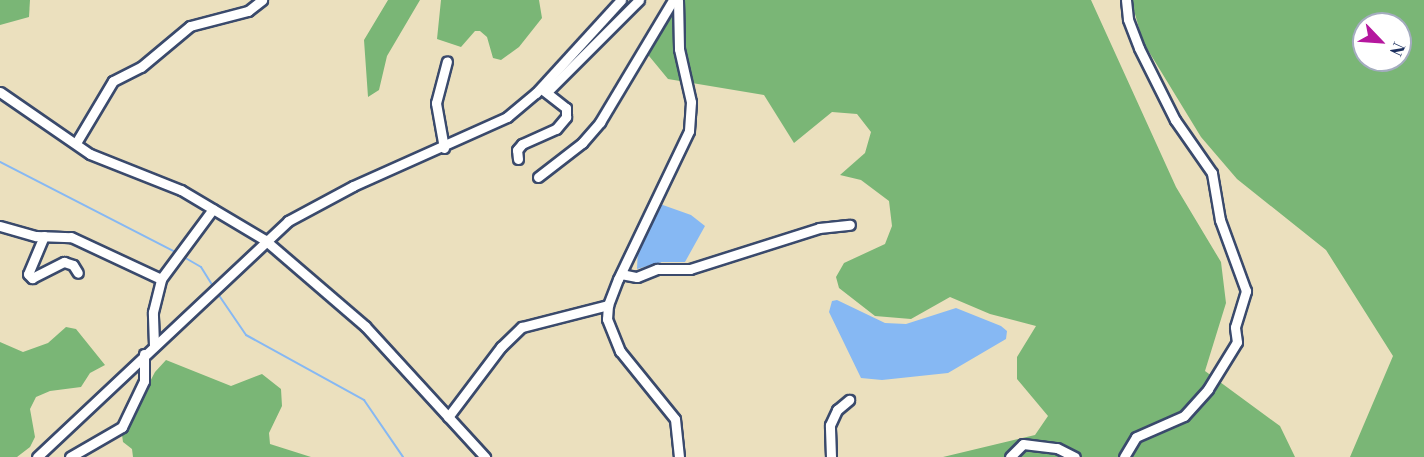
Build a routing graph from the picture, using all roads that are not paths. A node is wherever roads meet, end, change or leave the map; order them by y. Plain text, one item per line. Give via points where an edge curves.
1 (262, 0) edge
2 (621, 0) edge
3 (639, 0) edge
4 (673, 0) edge
5 (678, 0) edge
6 (1126, 0) edge
7 (447, 61) dead end
8 (544, 90) junction
9 (0, 92) edge
10 (76, 143) junction
11 (444, 148) junction
12 (518, 159) dead end
13 (538, 177) dead end
14 (213, 209) junction
15 (850, 225) dead end
16 (0, 226) edge
17 (44, 236) junction
18 (265, 240) junction
19 (78, 273) dead end
20 (621, 274) junction
21 (161, 279) junction
22 (608, 306) junction
23 (154, 345) junction
24 (144, 354) junction
25 (849, 400) dead end
26 (448, 417) junction
27 (37, 457) edge
28 (70, 457) edge
29 (485, 457) edge
30 (679, 457) edge
31 (831, 457) edge
32 (1010, 457) edge
33 (1075, 457) edge
34 (1124, 457) edge

1 - 10 street via 248,11 190,26 141,67 113,81
2 - 8 street
3 - 8 street
4 - 13 street via 600,122 582,142
5 - 20 street via 679,50 690,102 689,131
6 - 34 street via 1128,19 1144,58 1175,120 1212,173 1220,220 1246,291 1235,327 1237,342 1208,389 1184,416 1137,437
7 - 11 street via 436,103
8 - 11 street via 507,117
8 - 12 street via 566,108 564,121 556,129 522,144 517,150
9 - 10 street
10 - 14 street via 90,154 181,190
11 - 18 street via 322,201
14 - 18 street
14 - 21 street
15 - 20 street via 819,228 690,269 657,269 637,277
16 - 17 street
17 - 19 street via 28,274 32,278 64,262
17 - 21 street via 71,237
18 - 23 street
18 - 26 street via 365,326
20 - 22 street
21 - 23 street via 153,312
22 - 26 street via 522,327 501,346
22 - 30 street via 607,319 615,342 675,419
23 - 24 street
24 - 27 street
24 - 28 street via 144,381 122,427
25 - 31 street via 837,410 830,425
26 - 29 street
32 - 33 street via 1023,444 1057,448

